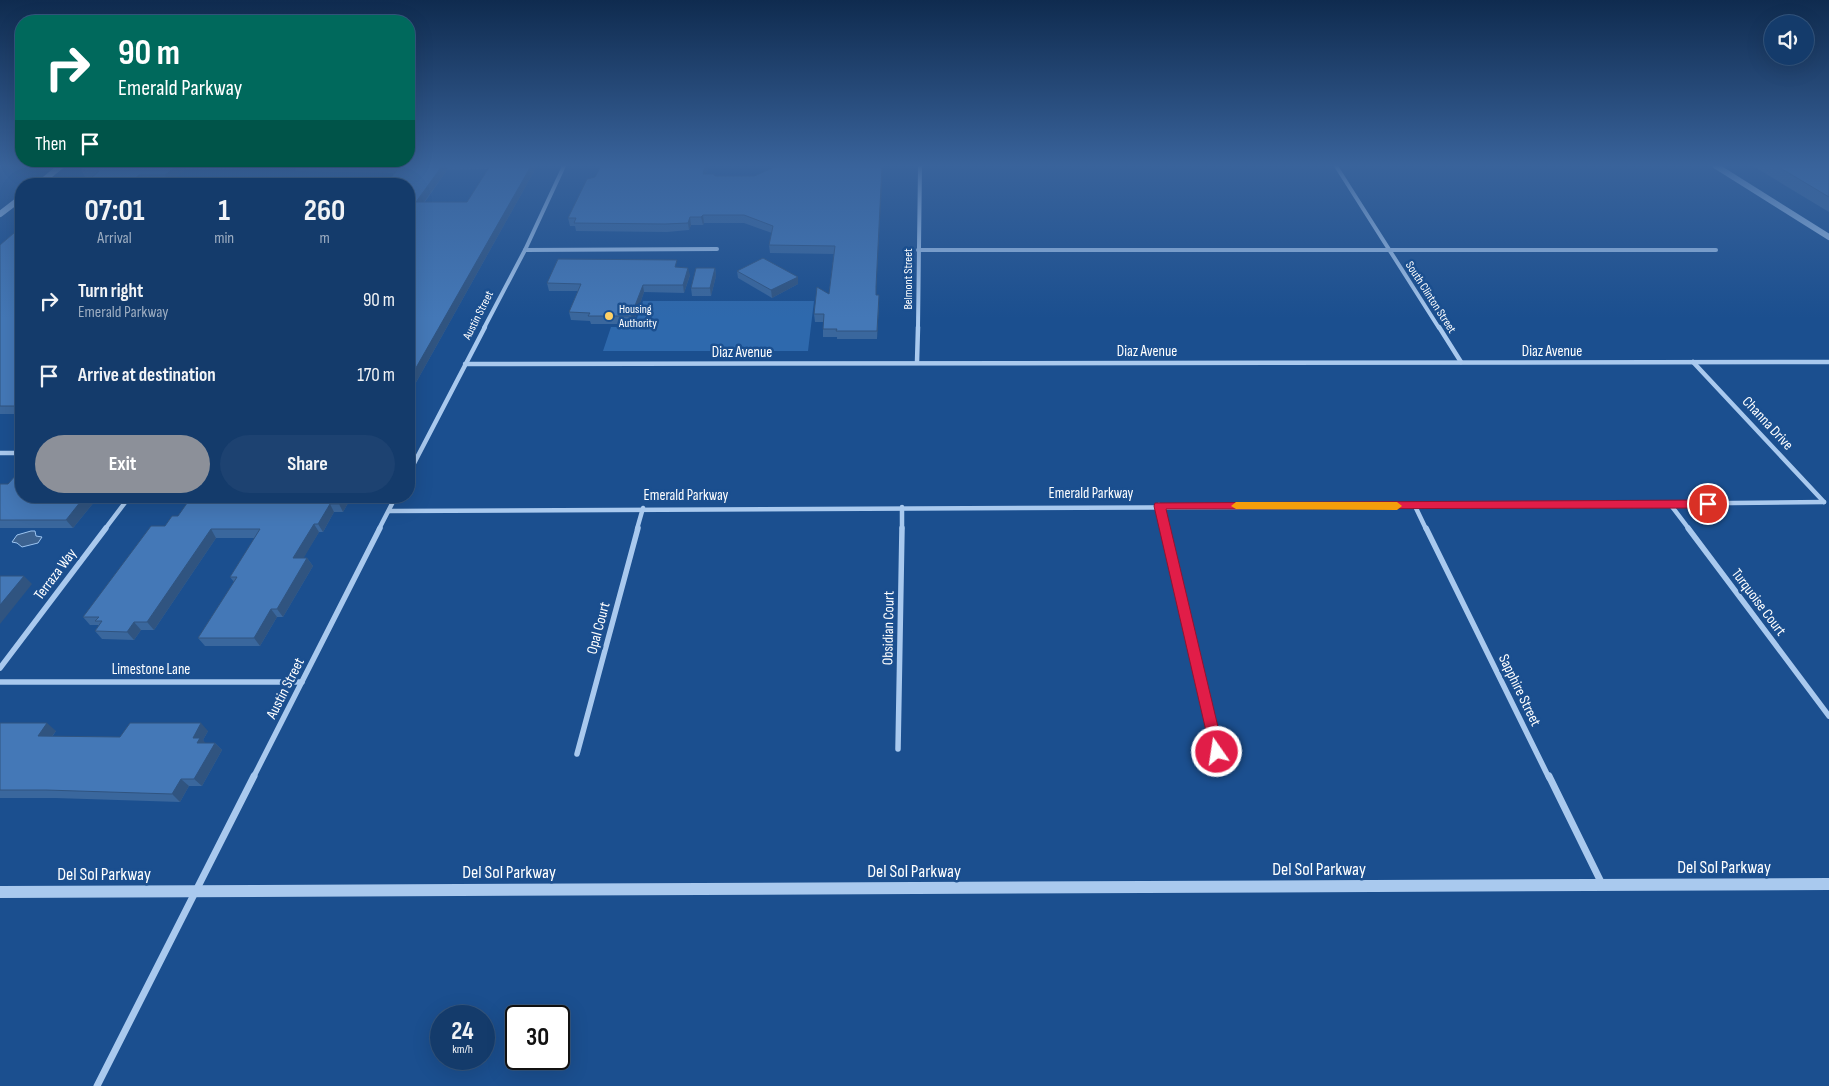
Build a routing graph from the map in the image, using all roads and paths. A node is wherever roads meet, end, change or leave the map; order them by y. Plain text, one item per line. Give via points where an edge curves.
1 (540, 217) edge
2 (919, 217) edge
3 (1369, 217) edge
4 (1797, 217) edge
5 (1829, 237) edge
6 (717, 249) dead end
7 (525, 250) junction
8 (918, 250) junction
9 (1390, 250) junction
10 (1716, 250) dead end
11 (917, 362) junction
12 (1461, 362) junction
13 (1693, 362) junction
14 (1829, 362) edge
15 (465, 364) junction
16 (0, 453) edge
17 (15, 453) edge
18 (415, 461) edge
19 (1824, 502) joint
20 (125, 503) edge
21 (393, 503) edge
22 (1670, 504) junction
23 (1159, 506) junction
24 (1415, 506) junction
25 (902, 507) junction
26 (643, 508) junction
27 (389, 511) junction
28 (0, 668) edge
29 (0, 682) edge
30 (302, 682) junction
31 (1829, 716) edge
32 (898, 749) dead end
33 (1217, 752) dead end
34 (577, 754) dead end
35 (1829, 884) edge
36 (1602, 885) junction
37 (0, 892) edge
38 (196, 892) junction
39 (97, 1086) edge

1 - 7 street, Austin Street
2 - 8 street, Belmont Street
3 - 9 street, South Clinton Street
4 - 5 street
6 - 7 street
7 - 15 street, Austin Street
8 - 9 street
8 - 11 street, Belmont Street
9 - 10 street
9 - 12 street, South Clinton Street
11 - 12 street, Diaz Avenue
11 - 15 street, Diaz Avenue
12 - 13 street, Diaz Avenue
13 - 14 street, Diaz Avenue
13 - 19 street, Channa Drive
15 - 18 street, Austin Street
16 - 17 street
19 - 22 street, Emerald Parkway
20 - 28 street, Terraza Way
21 - 27 street, Austin Street
22 - 24 street, Emerald Parkway
22 - 31 street, Turquoise Court
23 - 24 street, Emerald Parkway
23 - 25 street, Emerald Parkway
23 - 33 street
24 - 36 street, Sapphire Street
25 - 26 street, Emerald Parkway
25 - 32 street, Obsidian Court
26 - 27 street, Emerald Parkway
26 - 34 street, Opal Court
27 - 30 street, Austin Street
29 - 30 street, Limestone Lane
30 - 38 street, Austin Street
35 - 36 street, Del Sol Parkway
36 - 38 street, Del Sol Parkway
37 - 38 street, Del Sol Parkway
38 - 39 street, Austin Street

